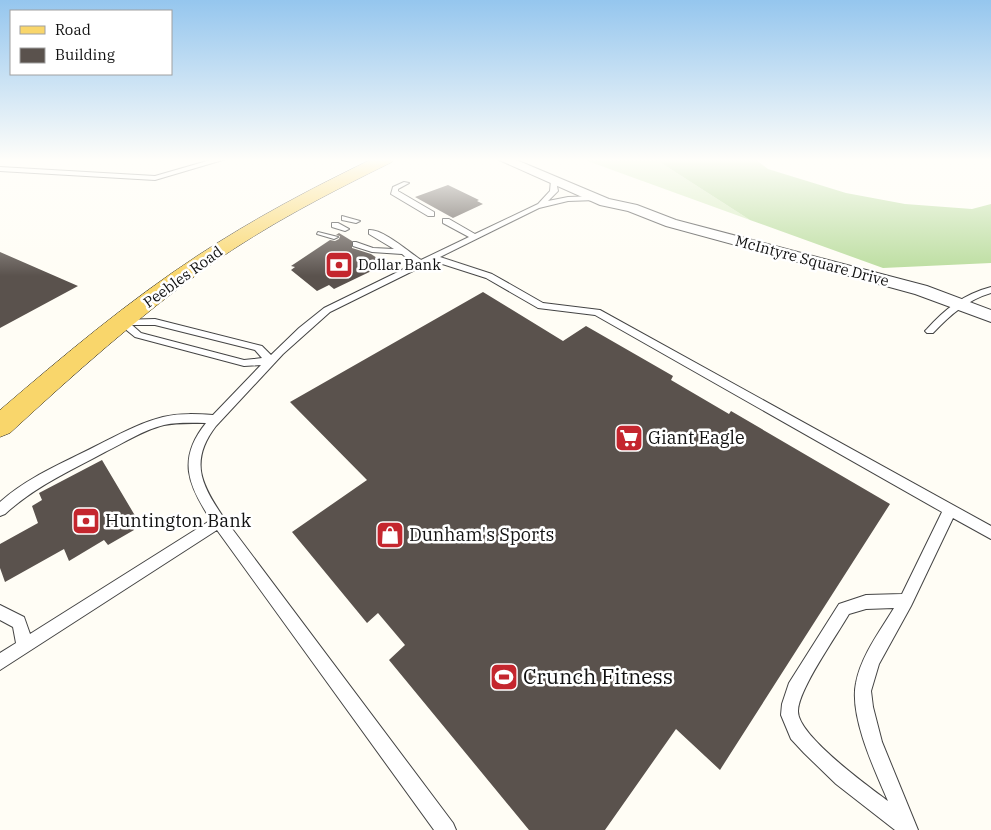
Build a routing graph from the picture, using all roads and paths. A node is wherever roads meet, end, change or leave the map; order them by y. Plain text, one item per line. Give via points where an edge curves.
1 (309, 198) edge
2 (404, 198) edge
3 (546, 198) edge
4 (596, 198) joint
5 (619, 198) edge
6 (537, 206) junction
7 (632, 208) junction
8 (432, 214) dead end
9 (446, 221) dead end
10 (366, 236) junction
11 (475, 237) junction
12 (403, 252) junction
13 (434, 258) junction
14 (420, 264) junction
15 (991, 290) edge
16 (959, 303) junction
17 (991, 316) edge
18 (122, 322) junction
19 (930, 331) dead end
20 (271, 360) junction
21 (217, 419) junction
22 (0, 426) edge
23 (0, 510) edge
24 (950, 510) junction
25 (218, 522) junction
26 (991, 533) edge
27 (906, 601) junction
28 (0, 612) edge
29 (25, 646) junction
30 (0, 662) edge
31 (908, 829) edge
32 (446, 830) edge

1 - 18 main road, Peebles Road via 208,258
2 - 8 lane
3 - 6 lane
4 - 6 lane via 568,199
4 - 7 street, McIntyre Square Drive
5 - 7 street, McIntyre Square Drive
6 - 11 lane
7 - 16 street, McIntyre Square Drive via 690,229
9 - 11 lane
10 - 12 lane
10 - 12 lane via 394,237
10 - 12 lane via 372,250
11 - 13 lane
12 - 14 lane
13 - 14 lane
13 - 24 lane via 489,276 541,306 598,312
14 - 20 lane via 327,310
15 - 16 lane
16 - 17 street, McIntyre Square Drive
16 - 19 lane via 946,312
18 - 20 lane via 155,322 258,348
18 - 20 lane via 138,335 244,363
18 - 22 main road, Peebles Road
20 - 21 lane
21 - 23 lane via 163,421 139,430 38,481 12,497
21 - 25 lane via 199,442 194,469 204,498
24 - 26 lane
24 - 27 lane
25 - 29 lane
25 - 32 lane
27 - 31 lane via 866,674 863,689 874,743
27 - 31 lane via 873,600 844,610 795,688 790,702 790,717 797,732 822,760
28 - 29 lane via 19,622
29 - 30 lane

